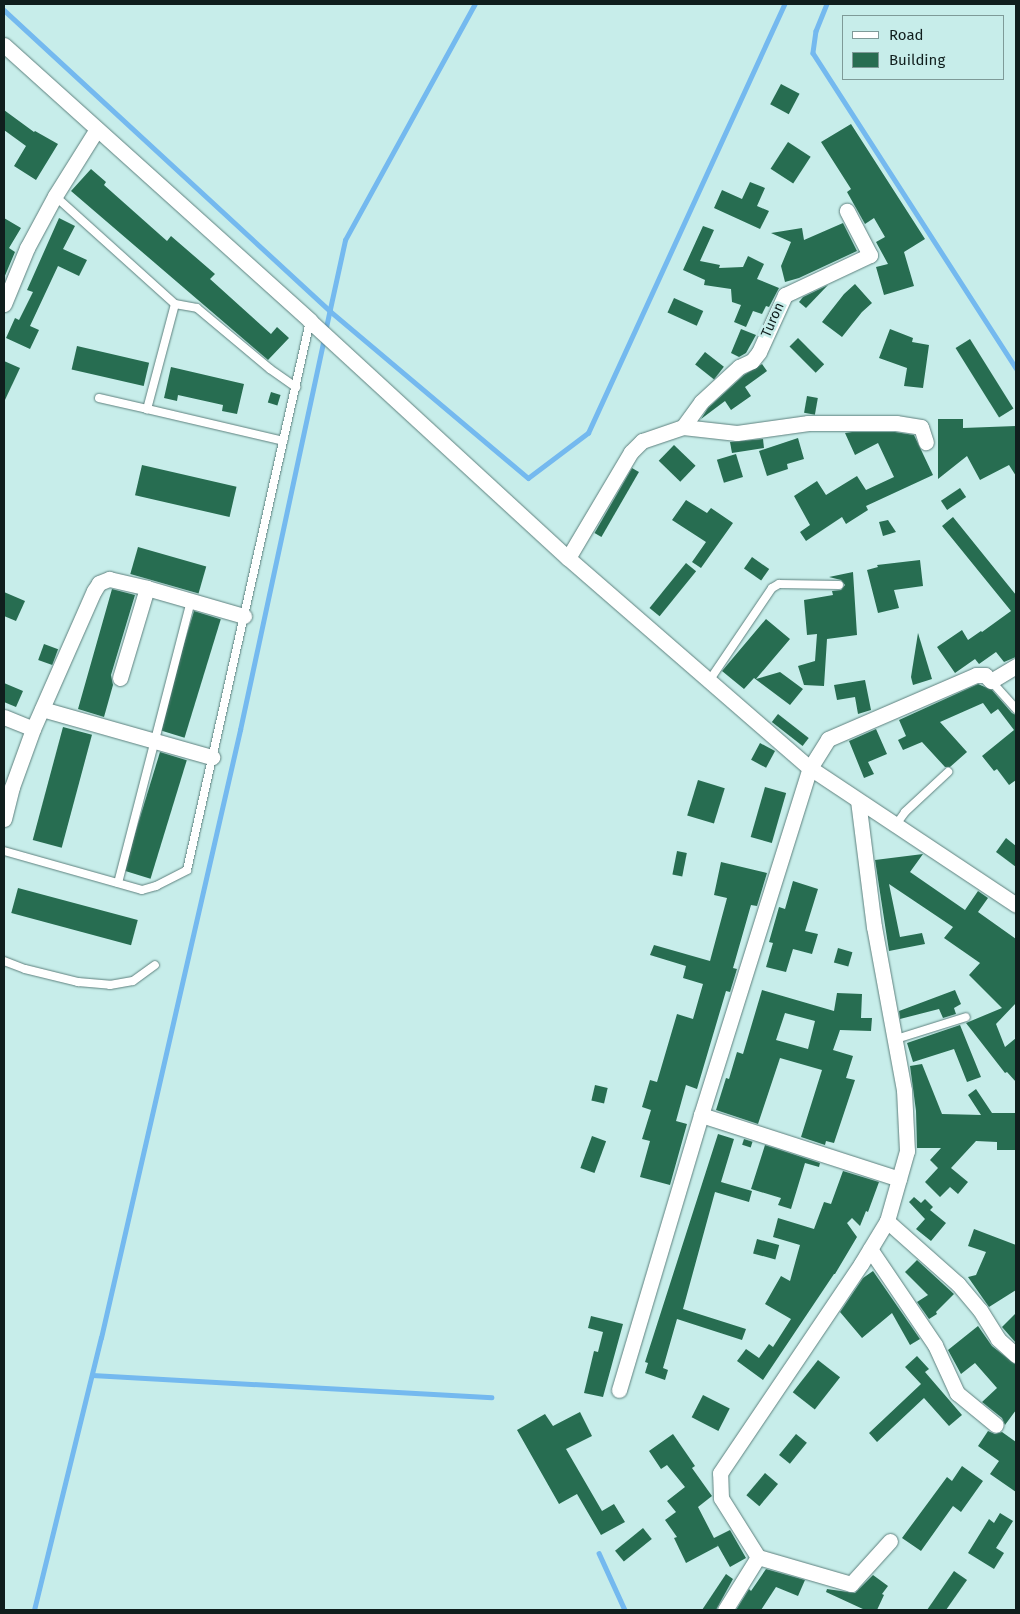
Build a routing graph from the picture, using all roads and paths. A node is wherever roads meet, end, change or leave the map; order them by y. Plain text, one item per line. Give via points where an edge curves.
1 (4, 45) edge
2 (97, 129) junction
3 (55, 196) junction
4 (847, 211) dead end
5 (4, 304) edge
6 (174, 304) junction
7 (314, 324) junction
8 (296, 387) junction
9 (99, 398) dead end
10 (147, 409) junction
11 (683, 427) junction
12 (283, 441) junction
13 (926, 442) dead end
14 (568, 558) junction
15 (838, 585) dead end
16 (147, 588) junction
17 (191, 601) junction
18 (244, 616) junction
19 (1016, 666) edge
20 (120, 678) dead end
21 (710, 681) junction
22 (991, 681) junction
23 (42, 709) junction
24 (1016, 709) edge
25 (4, 717) edge
26 (34, 729) junction
27 (155, 740) junction
28 (212, 756) junction
29 (810, 768) junction
30 (948, 772) dead end
31 (858, 801) junction
32 (4, 819) edge
33 (895, 826) junction
34 (4, 851) edge
35 (118, 883) junction
36 (1016, 905) edge
37 (4, 961) edge
38 (155, 965) dead end
39 (966, 1017) dead end
40 (896, 1039) junction
41 (700, 1115) junction
42 (899, 1179) junction
43 (887, 1221) junction
44 (870, 1249) junction
45 (1016, 1355) edge
46 (619, 1390) dead end
47 (996, 1425) dead end
48 (890, 1541) dead end
49 (758, 1557) junction
50 (725, 1610) edge

1 - 2 street
2 - 3 street
2 - 7 street
3 - 5 street via 27,248
3 - 6 lane
4 - 11 street, Turon via 870,255 784,295 759,352 700,402
6 - 8 lane via 197,308
6 - 10 lane
7 - 8 lane
7 - 14 street
8 - 12 lane
9 - 10 lane
10 - 12 lane
11 - 13 street via 736,433 808,423 896,423 921,427
11 - 14 street via 642,441 631,452
12 - 18 lane
14 - 21 street
15 - 21 lane via 779,584 772,588
16 - 17 street
16 - 20 street
16 - 23 street via 108,579 100,583
17 - 18 street
17 - 27 lane
18 - 28 lane
19 - 22 street
21 - 29 street
22 - 24 lane
22 - 29 street via 985,675 976,675 828,740
23 - 26 street
23 - 27 street
25 - 26 street
26 - 32 street via 12,787
27 - 28 street
27 - 35 lane
28 - 35 lane via 187,870 142,890
29 - 31 street
29 - 41 street
30 - 33 lane via 905,812
31 - 33 street
31 - 40 street via 874,928
33 - 36 street
34 - 35 lane
37 - 38 lane via 78,982 110,985 133,981
39 - 40 lane
40 - 42 street via 904,1090 907,1151
41 - 42 street
41 - 46 street
42 - 43 street
43 - 44 street
43 - 45 street via 958,1284 998,1339
44 - 47 street via 934,1346 957,1393
44 - 49 street via 720,1473 721,1498
48 - 49 street via 851,1584
49 - 50 street

